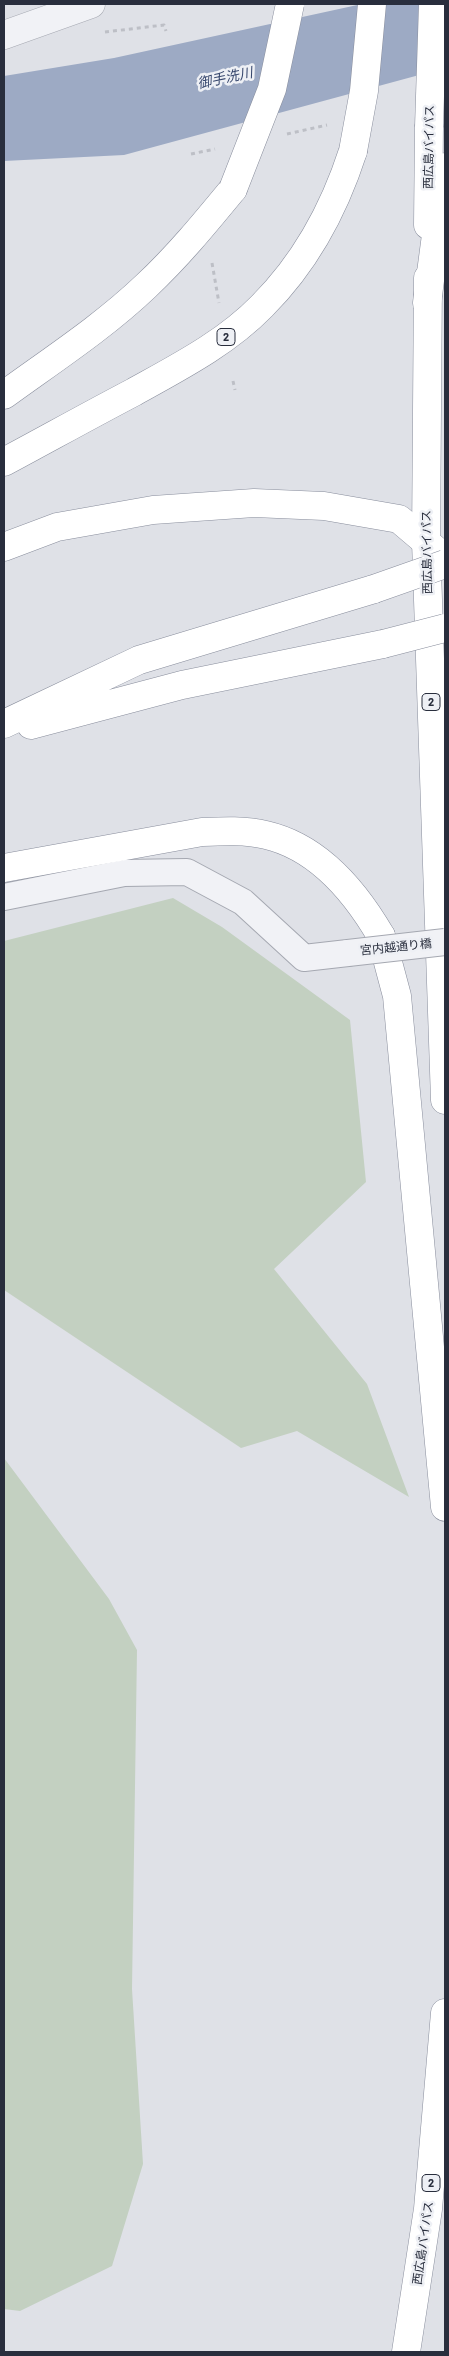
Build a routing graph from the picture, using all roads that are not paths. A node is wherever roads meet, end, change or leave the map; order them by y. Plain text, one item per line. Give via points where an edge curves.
1 (91, 4) edge
2 (290, 4) edge
3 (372, 4) edge
4 (433, 4) edge
5 (4, 35) edge
6 (445, 167) edge
7 (427, 303) junction
8 (4, 395) edge
9 (4, 462) edge
10 (4, 547) edge
11 (436, 550) edge
12 (445, 564) edge
13 (445, 628) edge
14 (4, 724) edge
15 (4, 733) edge
16 (4, 868) edge
17 (4, 897) edge
18 (445, 942) edge
19 (445, 1100) edge
20 (445, 1507) edge
21 (445, 2013) edge
22 (406, 2352) edge

1 - 5 street
2 - 8 highway, bridge via 272,89 233,189 195,237 145,287
3 - 9 highway, 2, bridge via 364,91 353,151 342,185 321,229 294,270 262,307 225,338 184,364
4 - 7 highway, 西広島バイパス / 2, bridge
6 - 7 highway, 2
7 - 11 highway, 西広島バイパス / 2
10 - 11 highway via 58,527 153,510 254,503 324,506 399,519
11 - 19 highway, 西広島バイパス / 2
12 - 14 highway, bridge via 374,589 139,660
13 - 15 highway, bridge via 383,644 182,685
16 - 20 highway via 202,832 233,830 268,836 296,848 335,875 366,909 381,936 397,996
17 - 18 street, 宮内越通り橋, bridge via 124,873 187,872 243,902 304,958
21 - 22 highway, 西広島バイパス / 2 via 428,2209

